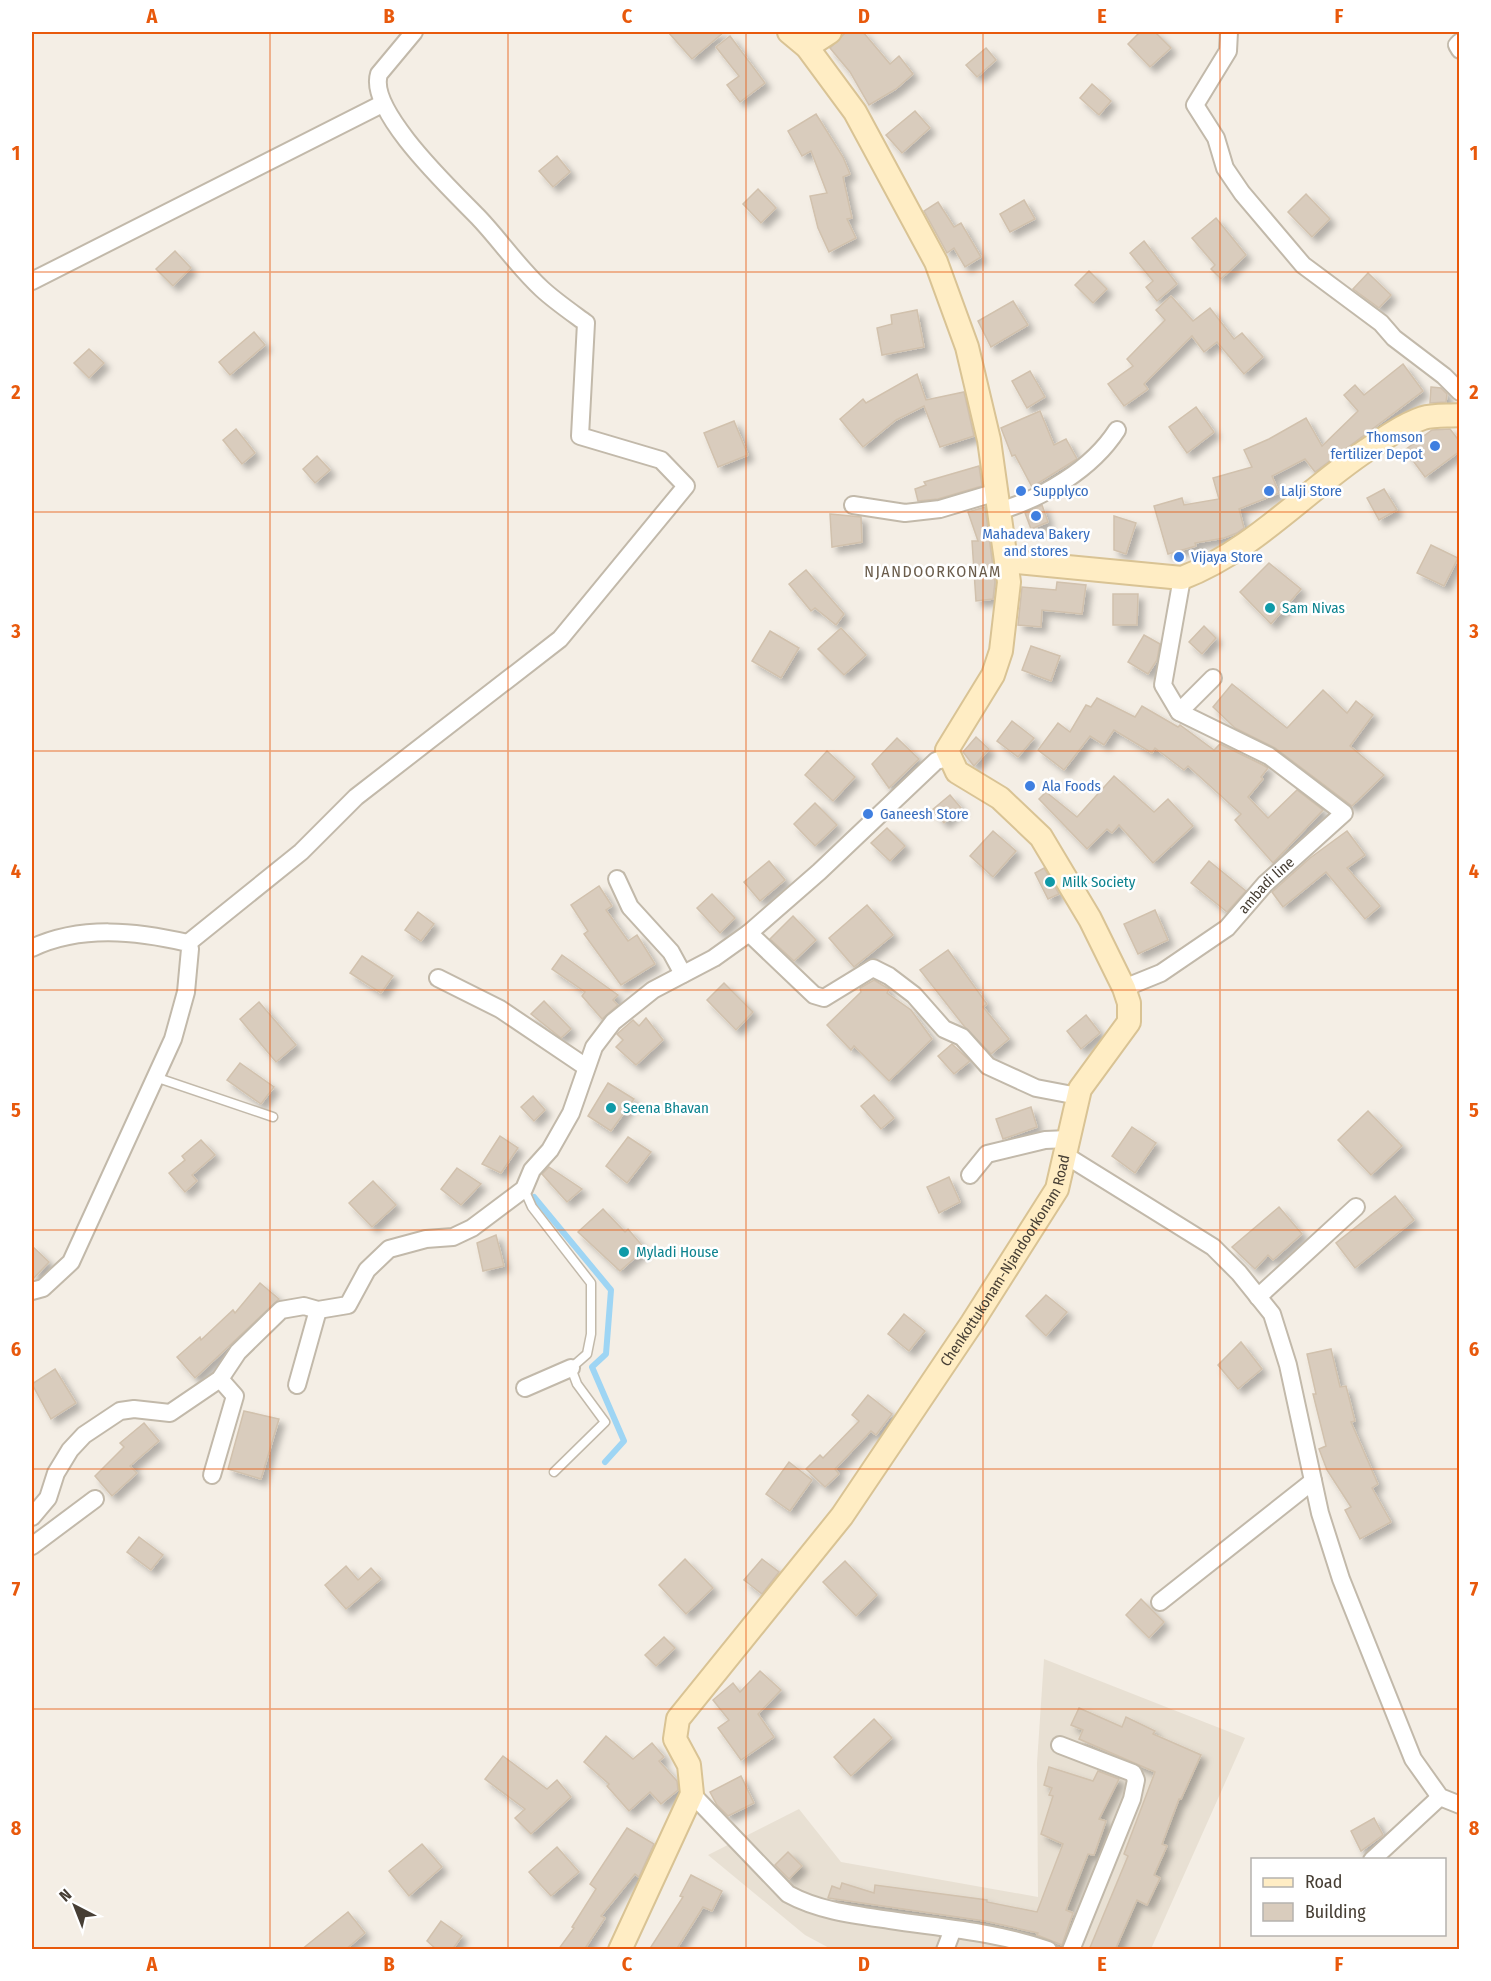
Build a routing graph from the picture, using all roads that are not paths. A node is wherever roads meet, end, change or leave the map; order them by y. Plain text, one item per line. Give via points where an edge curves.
1 (414, 32) edge
2 (789, 32) edge
3 (830, 32) edge
4 (1229, 32) edge
5 (1460, 42) edge
6 (807, 47) junction
7 (1460, 50) edge
8 (382, 104) junction
9 (32, 281) edge
10 (1460, 392) edge
11 (1460, 415) edge
12 (1117, 430) dead end
13 (998, 502) junction
14 (853, 505) dead end
15 (1006, 561) junction
16 (1182, 579) junction
17 (1213, 678) dead end
18 (1179, 712) junction
19 (951, 757) junction
20 (617, 879) dead end
21 (749, 933) junction
22 (188, 943) junction
23 (32, 948) edge
24 (683, 974) junction
25 (438, 978) dead end
26 (1124, 988) junction
27 (586, 1067) junction
28 (155, 1077) junction
29 (1078, 1096) junction
30 (273, 1117) dead end
31 (1066, 1147) junction
32 (970, 1175) dead end
33 (524, 1189) junction
34 (1356, 1207) dead end
35 (32, 1291) edge
36 (1258, 1297) junction
37 (318, 1310) junction
38 (571, 1368) junction
39 (220, 1379) junction
40 (297, 1385) dead end
41 (525, 1388) dead end
42 (554, 1472) dead end
43 (212, 1475) dead end
44 (1313, 1481) junction
45 (95, 1499) dead end
46 (32, 1517) edge
47 (32, 1546) edge
48 (1160, 1602) dead end
49 (1060, 1745) dead end
50 (692, 1794) junction
51 (1440, 1797) junction
52 (1460, 1804) edge
53 (1374, 1858) edge
54 (953, 1929) junction
55 (620, 1950) edge
56 (945, 1950) edge
57 (1048, 1950) edge
58 (1071, 1950) edge

1 - 8 street via 376,80
2 - 6 main road
3 - 6 main road
4 - 10 street via 1228,51 1195,105 1216,138 1225,168 1304,265 1381,323
5 - 7 street
6 - 13 main road via 855,112 936,262 967,347 989,440
8 - 9 street
8 - 22 street via 453,194 543,290 586,323 580,436 661,460 686,486 560,639 356,797 301,852
11 - 16 main road via 1424,417 1389,435 1332,473 1242,548
12 - 13 street via 1105,449 1044,495
13 - 14 street via 905,513
13 - 15 main road
15 - 16 main road
15 - 19 main road via 1009,582 1001,651 993,675 947,750
16 - 18 street via 1163,685
17 - 18 street
18 - 26 street, ambadi line via 1269,756 1344,813 1265,884 1227,928 1161,973
19 - 21 street via 936,761
19 - 26 main road, Chenkottukonam-Njandoorkonam Road via 957,772 1000,798 1041,837 1090,919
20 - 24 street via 630,907 671,952
21 - 24 street
21 - 29 street via 814,995 824,998 873,968 914,995 944,1029 962,1037 988,1066 1036,1088
22 - 23 street via 116,931 67,935
22 - 28 street via 186,992 173,1039
24 - 27 street via 653,990 613,1022 594,1047
25 - 27 street via 500,1009
26 - 29 main road, Chenkottukonam-Njandoorkonam Road via 1129,1022
27 - 33 street via 572,1113 550,1150 532,1170
28 - 30 lane
28 - 35 street via 71,1262 43,1288
29 - 31 main road, Chenkottukonam-Njandoorkonam Road
31 - 32 street via 1045,1140 987,1154
31 - 36 street via 1214,1247
31 - 50 main road, Chenkottukonam-Njandoorkonam Road via 1057,1189 842,1516 678,1719 675,1739 689,1765
33 - 37 street via 472,1228 453,1237 426,1239 389,1249 367,1270 348,1305
33 - 38 lane via 532,1207 591,1284 587,1354
34 - 36 street
36 - 44 street via 1272,1314 1288,1365
37 - 39 street via 304,1306 281,1310 238,1352
37 - 40 street
38 - 41 street
38 - 42 lane via 577,1384 604,1422
39 - 43 street via 235,1396
39 - 46 street via 170,1413 120,1411 91,1430 70,1450 56,1473 48,1498
44 - 48 street
44 - 51 street via 1341,1579 1388,1698 1413,1759
45 - 47 street
49 - 58 street via 1122,1767 1133,1773 1136,1780 1132,1799
50 - 54 street via 788,1894 806,1904
50 - 55 main road
51 - 52 street
51 - 53 street
54 - 56 street
54 - 57 street via 1022,1941

